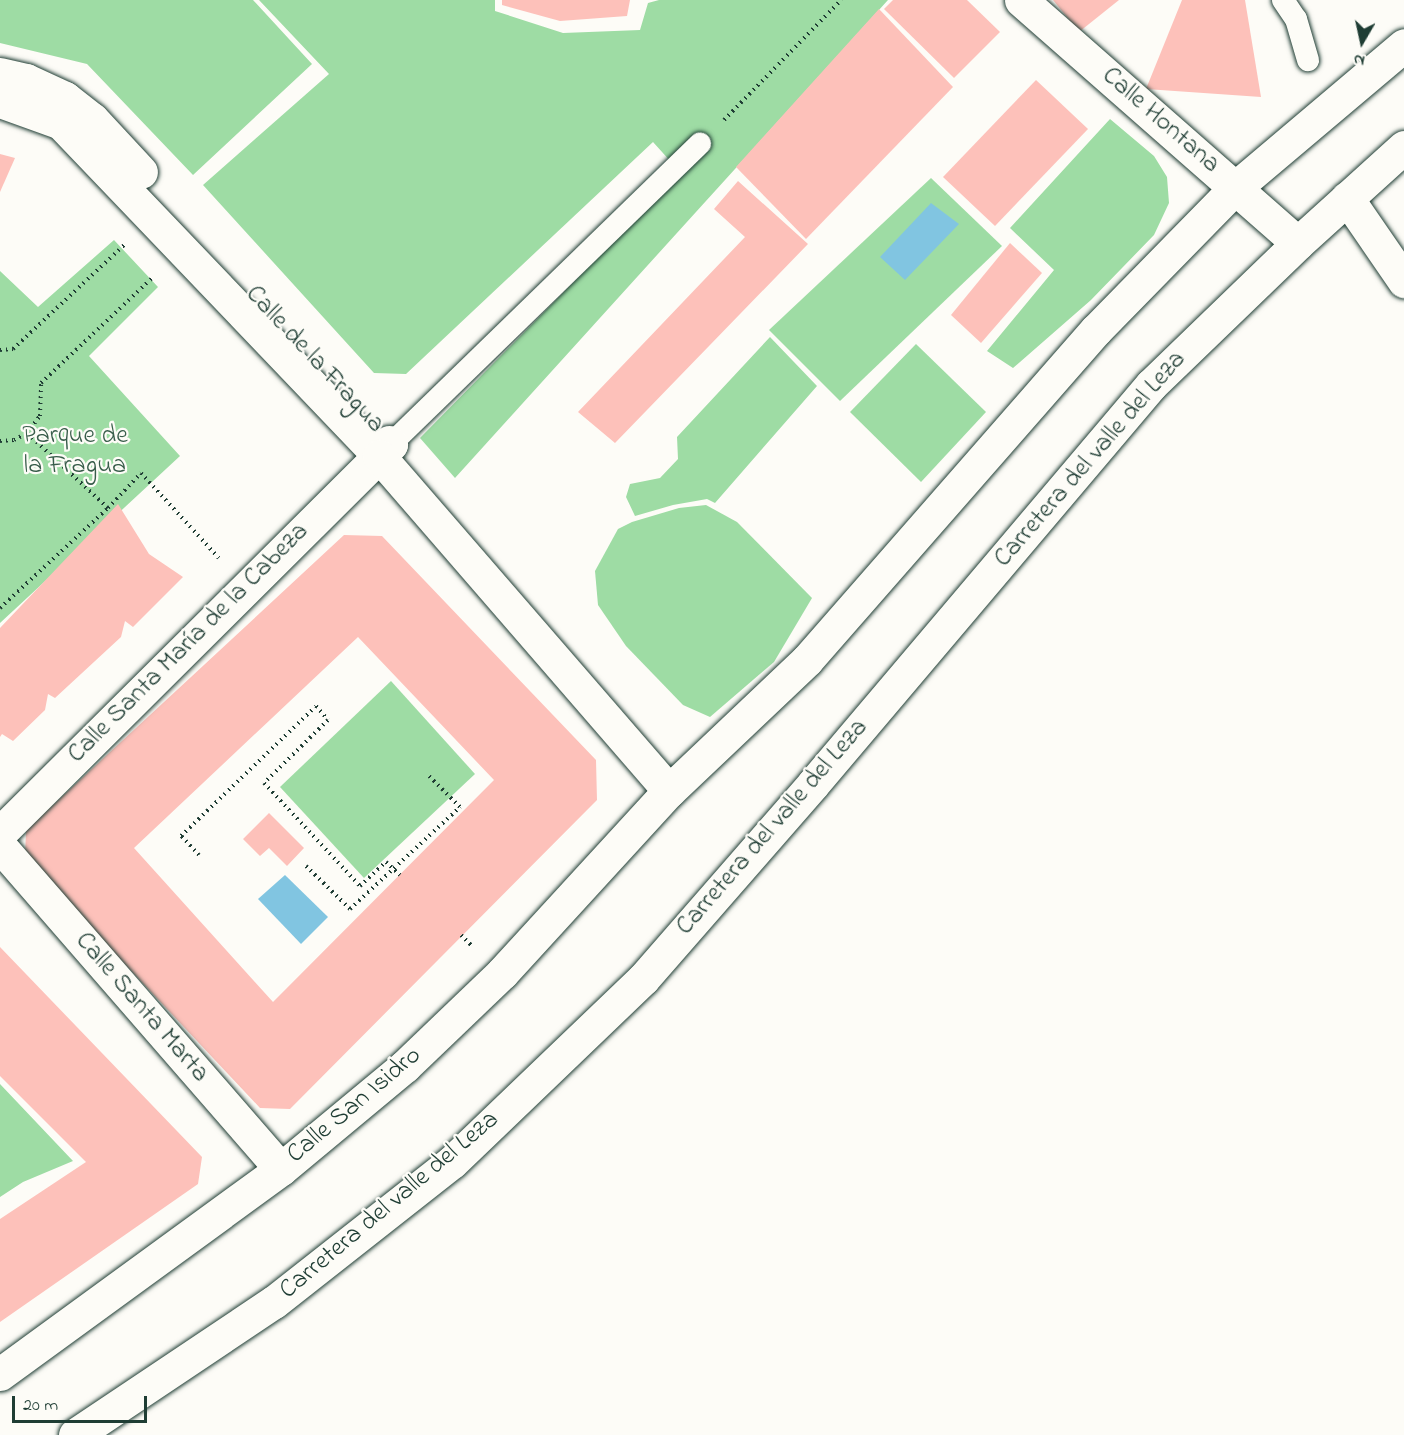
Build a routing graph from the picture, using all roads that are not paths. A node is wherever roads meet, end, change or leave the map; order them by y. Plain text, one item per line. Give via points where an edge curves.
1 (1021, 0) edge
2 (1283, 0) edge
3 (1404, 45) edge
4 (1308, 60) dead end
5 (0, 74) edge
6 (0, 102) edge
7 (700, 144) road end
8 (1404, 147) edge
9 (1235, 188) junction
10 (1347, 198) junction
11 (1298, 243) junction
12 (1404, 281) edge
13 (385, 450) junction
14 (669, 791) junction
15 (0, 833) edge
16 (0, 846) edge
17 (281, 1169) junction
18 (0, 1374) edge
19 (75, 1435) edge

1 - 9 street, Calle Hontana
2 - 4 lane via 1296,19
3 - 9 street, Calle San Isidro
5 - 13 street, Calle de la Fragua via 26,80 65,98 92,119
6 - 13 street via 61,123
7 - 13 lane
8 - 10 street, Carretera del valle del Leza
9 - 11 street, Calle Hontana
9 - 14 street, Calle San Isidro via 1096,330 807,660
10 - 11 street, Carretera del valle del Leza
10 - 12 street
11 - 19 street, Carretera del valle del Leza via 1151,386 635,987 452,1162 274,1302
13 - 14 street, Calle de la Fragua
13 - 15 street, Calle Santa María de la Cabeza
14 - 17 street, Calle San Isidro via 502,973 405,1066
16 - 17 street, Calle Santa Marta
17 - 18 street, Calle San Isidro

